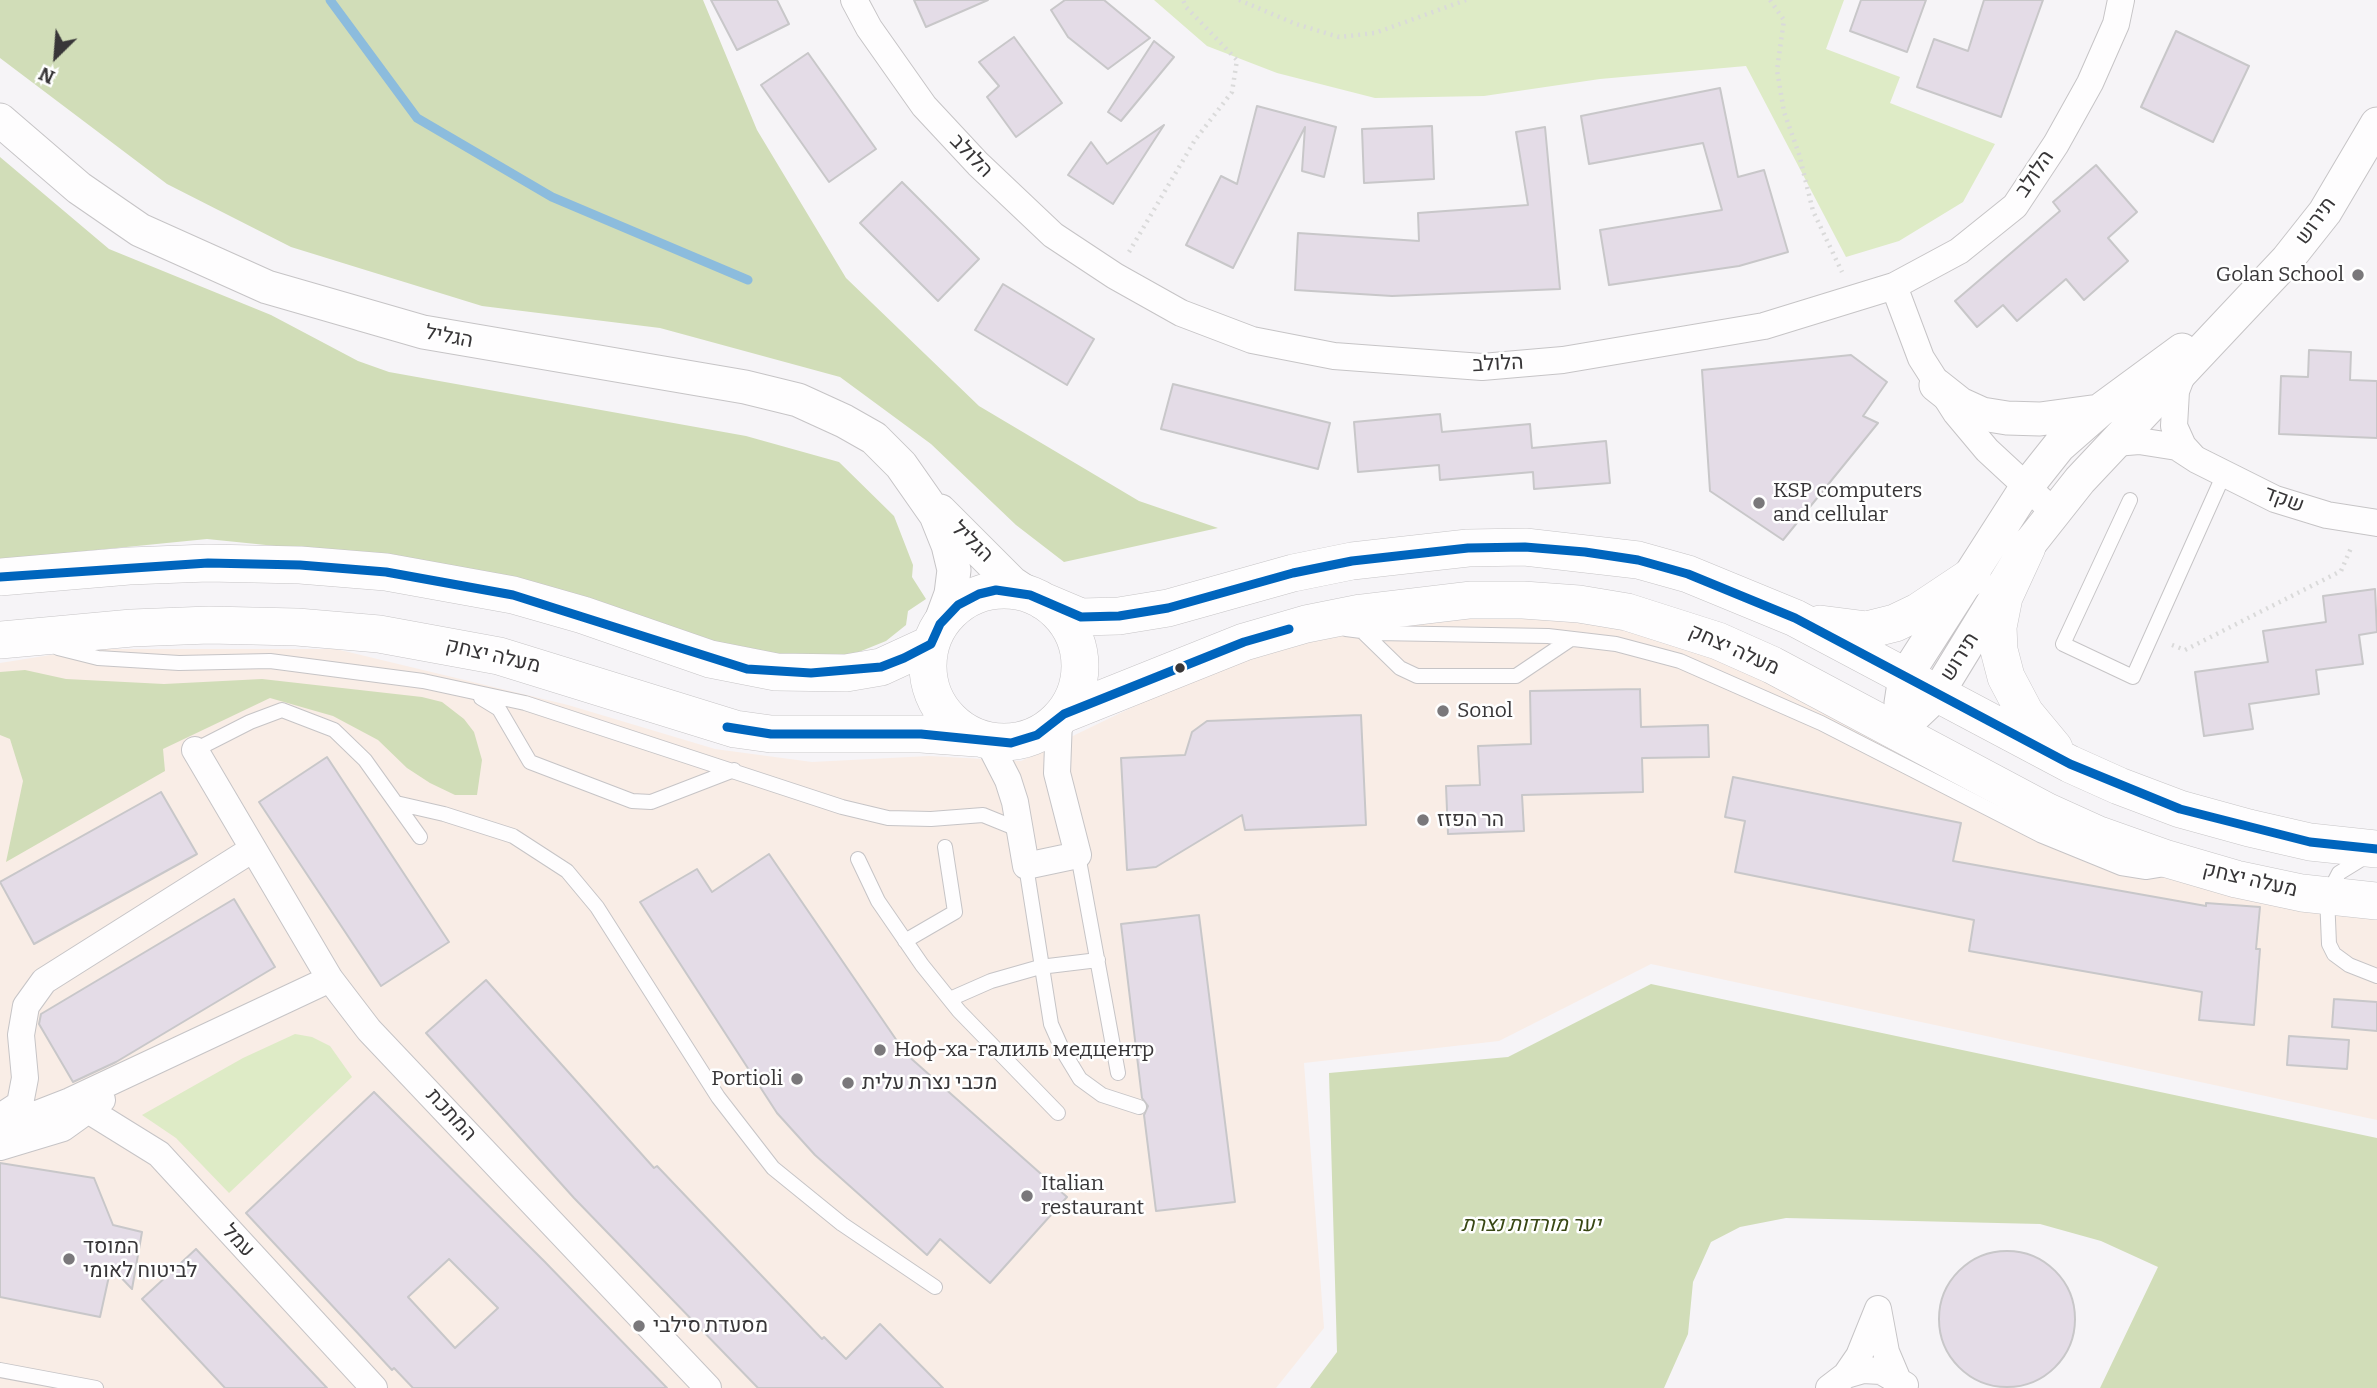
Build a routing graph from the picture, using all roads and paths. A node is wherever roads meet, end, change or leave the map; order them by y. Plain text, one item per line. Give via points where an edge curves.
1 (854, 0) edge
2 (1183, 0) edge
3 (1239, 0) edge
4 (1466, 0) edge
5 (1770, 0) edge
6 (2121, 0) edge
7 (0, 120) edge
8 (2377, 124) edge
9 (1115, 276) junction
10 (1894, 286) junction
11 (1855, 298) junction
12 (2240, 307) junction
13 (2185, 367) junction
14 (1936, 385) junction
15 (2099, 411) junction
16 (2115, 443) junction
17 (2197, 460) junction
18 (2224, 474) junction
19 (2028, 485) junction
20 (916, 488) junction
21 (2130, 500) dead end
22 (2054, 512) junction
23 (2370, 522) edge
24 (2027, 547) junction
25 (1972, 576) junction
26 (0, 577) edge
27 (1036, 598) junction
28 (1795, 618) junction
29 (1306, 624) junction
30 (1362, 631) junction
31 (936, 634) junction
32 (2151, 636) junction
33 (8, 639) edge
34 (1571, 639) junction
35 (1921, 685) junction
36 (471, 692) junction
37 (1062, 717) junction
38 (1897, 732) junction
39 (982, 739) junction
40 (195, 750) joint
41 (2070, 764) junction
42 (734, 770) junction
43 (396, 803) junction
44 (1020, 830) junction
45 (421, 837) dead end
46 (945, 847) dead end
47 (253, 849) junction
48 (2377, 849) edge
49 (2377, 854) edge
50 (1078, 855) junction
51 (858, 859) dead end
52 (2187, 865) junction
53 (1026, 866) junction
54 (2326, 896) junction
55 (2377, 901) edge
56 (905, 941) junction
57 (1098, 960) junction
58 (1040, 967) junction
59 (2377, 976) edge
60 (330, 979) junction
61 (950, 999) junction
62 (155, 1062) junction
63 (1118, 1073) dead end
64 (1139, 1107) dead end
65 (88, 1110) junction
66 (1058, 1113) dead end
67 (0, 1120) edge
68 (0, 1147) edge
69 (935, 1287) dead end
70 (0, 1370) edge
71 (1837, 1382) edge
72 (1903, 1383) edge
73 (96, 1388) edge
74 (374, 1388) edge
75 (708, 1388) edge

1 - 9 street, הלולב via 924,106 978,164 1053,235
2 - 9 path via 1237,60 1232,92 1195,139
3 - 4 path via 1339,37 1375,33
5 - 11 path via 1784,20 1777,71 1784,112 1813,211
6 - 10 street, הלולב via 2116,24 2090,83 2015,206 1959,251
7 - 20 street, הגליל via 79,188 140,230 267,287 423,332 798,400 874,438
8 - 12 street, תירוש via 2325,212 2287,260
9 - 11 street, הלולב via 1181,313 1252,340 1334,356 1482,366 1563,360 1764,326
10 - 11 street, הלולב
10 - 14 street
12 - 13 street, תירוש
12 - 15 street, תירוש
13 - 16 street, תירוש
13 - 17 street, שקד via 2176,391 2174,425 2183,446
14 - 15 street via 1960,404 2007,418 2040,419
14 - 19 street via 1987,450
15 - 19 street, תירוש via 2059,446
16 - 17 street, שקד via 2161,442
16 - 22 street, תירוש
17 - 18 street, שקד
18 - 23 street, שקד via 2275,499
18 - 32 lane
19 - 22 street
19 - 25 street, תירוש
20 - 27 street, הגליל via 1012,583
20 - 31 street, הגליל via 936,515 954,570 951,594
21 - 32 lane via 2063,645 2133,677
22 - 24 street, תירוש
23 - 32 path via 2341,571 2185,650
24 - 35 street, תירוש
24 - 41 main road via 2004,597 1998,627 2000,650 2006,677 2025,713
25 - 28 main road via 1918,612 1867,630
25 - 35 street, תירוש
26 - 31 main road via 208,564 386,572 513,595 710,659 776,672 846,673 881,667
27 - 28 main road via 1081,617 1119,616 1352,561 1468,548 1525,547 1638,560 1688,574
27 - 31 main road via 1007,590 979,594 958,605
27 - 37 main road via 1062,617 1076,639 1080,657 1078,687
28 - 35 main road
29 - 30 lane
29 - 37 main road, מעלה יצחק via 1244,642
29 - 38 main road, מעלה יצחק via 1470,600 1523,600 1627,612 1740,651
30 - 34 lane
30 - 34 lane via 1400,668 1417,676 1516,676
31 - 39 main road via 929,679 937,703 953,723
33 - 36 lane via 98,657 179,663 270,661 351,670
33 - 39 main road, מעלה יצחק via 209,625 379,634 512,659 735,729 771,734 921,734
34 - 52 lane via 1616,644 1679,661 1745,688 2040,835 2121,868 2146,872
35 - 38 street, תירוש
35 - 41 main road
36 - 42 lane via 525,703
36 - 42 lane via 499,709 530,762 632,801 651,802
37 - 39 main road via 1027,739 1010,743
37 - 50 street via 1057,772
38 - 52 main road, מעלה יצחק via 2046,811
39 - 44 street via 1008,780
40 - 43 lane via 282,710 334,730 365,760
40 - 47 street, המתכת
41 - 48 main road via 2168,804 2249,828 2310,842
42 - 44 lane via 888,818 983,815
43 - 45 lane
43 - 69 lane via 513,835 567,871 597,907 718,1097 773,1168 842,1224
44 - 53 street
46 - 56 lane via 955,912
47 - 60 street, המתכת
47 - 67 street via 44,981 26,1006 20,1104
49 - 54 lane via 2339,873
50 - 53 street
50 - 57 lane
51 - 56 lane via 878,901
52 - 54 main road, מעלה יצחק
53 - 58 lane
54 - 55 main road, מעלה יצחק
54 - 59 lane via 2329,944 2334,954
56 - 61 lane
57 - 58 lane
57 - 63 lane
58 - 61 lane
58 - 64 lane via 1051,1024 1080,1079 1102,1096
60 - 62 street
60 - 75 street, המתכת via 369,1030
61 - 66 lane
62 - 65 street
62 - 67 street via 34,1115
65 - 68 street via 63,1128
65 - 74 street, עמל via 159,1154
70 - 73 lane
71 - 72 street via 1863,1370 1881,1371
71 - 72 street via 1859,1356 1878,1309 1886,1352

